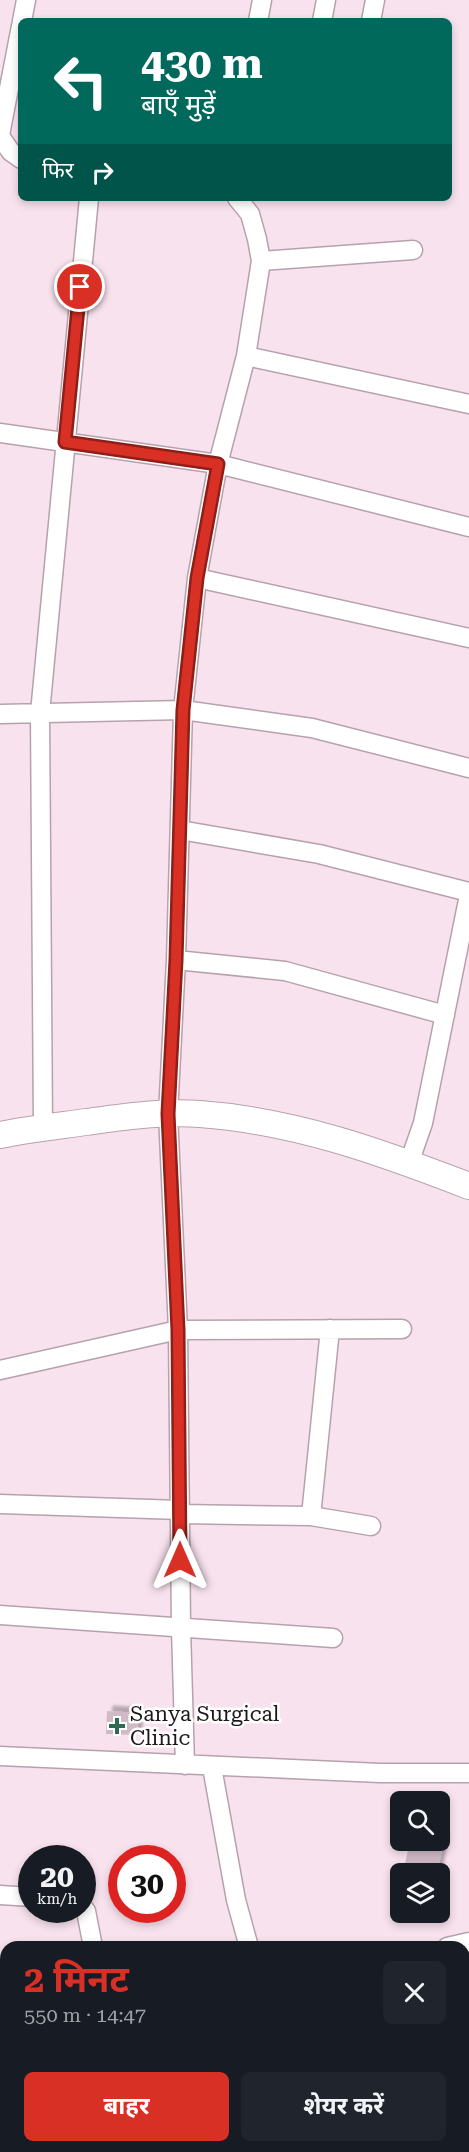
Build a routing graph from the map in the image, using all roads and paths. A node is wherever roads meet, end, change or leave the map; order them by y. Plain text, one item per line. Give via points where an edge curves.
1 (26, 0) edge
2 (262, 0) edge
3 (326, 0) edge
4 (375, 0) edge
5 (23, 18) edge
6 (259, 18) edge
7 (323, 18) edge
8 (372, 18) edge
9 (18, 42) edge
10 (0, 136) edge
11 (18, 157) edge
12 (89, 201) edge
13 (239, 201) edge
14 (413, 250) dead end
15 (261, 261) junction
16 (246, 356) junction
17 (469, 404) edge
18 (0, 433) edge
19 (65, 442) junction
20 (218, 464) junction
21 (469, 527) edge
22 (197, 578) junction
23 (469, 638) edge
24 (183, 710) junction
25 (40, 713) junction
26 (0, 714) edge
27 (469, 768) edge
28 (180, 830) junction
29 (469, 893) edge
30 (176, 960) junction
31 (445, 1015) junction
32 (168, 1114) junction
33 (42, 1128) junction
34 (0, 1135) edge
35 (409, 1163) junction
36 (469, 1186) edge
37 (330, 1329) junction
38 (402, 1329) dead end
39 (178, 1330) junction
40 (0, 1370) edge
41 (0, 1504) edge
42 (180, 1512) junction
43 (311, 1516) junction
44 (371, 1526) dead end
45 (0, 1615) edge
46 (181, 1628) junction
47 (333, 1638) dead end
48 (0, 1756) edge
49 (185, 1765) junction
50 (212, 1767) junction
51 (469, 1773) edge
52 (0, 1895) edge
53 (18, 1896) edge
54 (88, 1923) edge
55 (92, 1941) edge
56 (247, 1941) edge

1 - 5 street
2 - 6 street
3 - 7 street
4 - 8 street
9 - 10 street
10 - 11 street
12 - 19 street
13 - 15 street via 250,214
14 - 15 street
15 - 16 street
16 - 17 street
16 - 20 street
18 - 19 street
19 - 20 street
19 - 25 street
20 - 21 street
20 - 22 street
22 - 23 street
22 - 24 street
24 - 25 street
24 - 27 street via 312,728
24 - 28 street
25 - 26 street
25 - 33 street
28 - 29 street via 319,854
28 - 30 street
29 - 31 street
30 - 31 street via 285,971
30 - 32 street
31 - 35 street via 423,1123
32 - 33 street
32 - 35 street via 257,1121 326,1136
32 - 39 street
33 - 34 street
35 - 36 street
37 - 38 street
37 - 39 street
37 - 43 street
39 - 40 street
39 - 42 street
41 - 42 street
42 - 43 street
42 - 46 street
43 - 44 street
45 - 46 street
46 - 47 street
46 - 49 street
48 - 49 street
49 - 50 street
50 - 51 street
50 - 56 street
52 - 53 street
54 - 55 street

